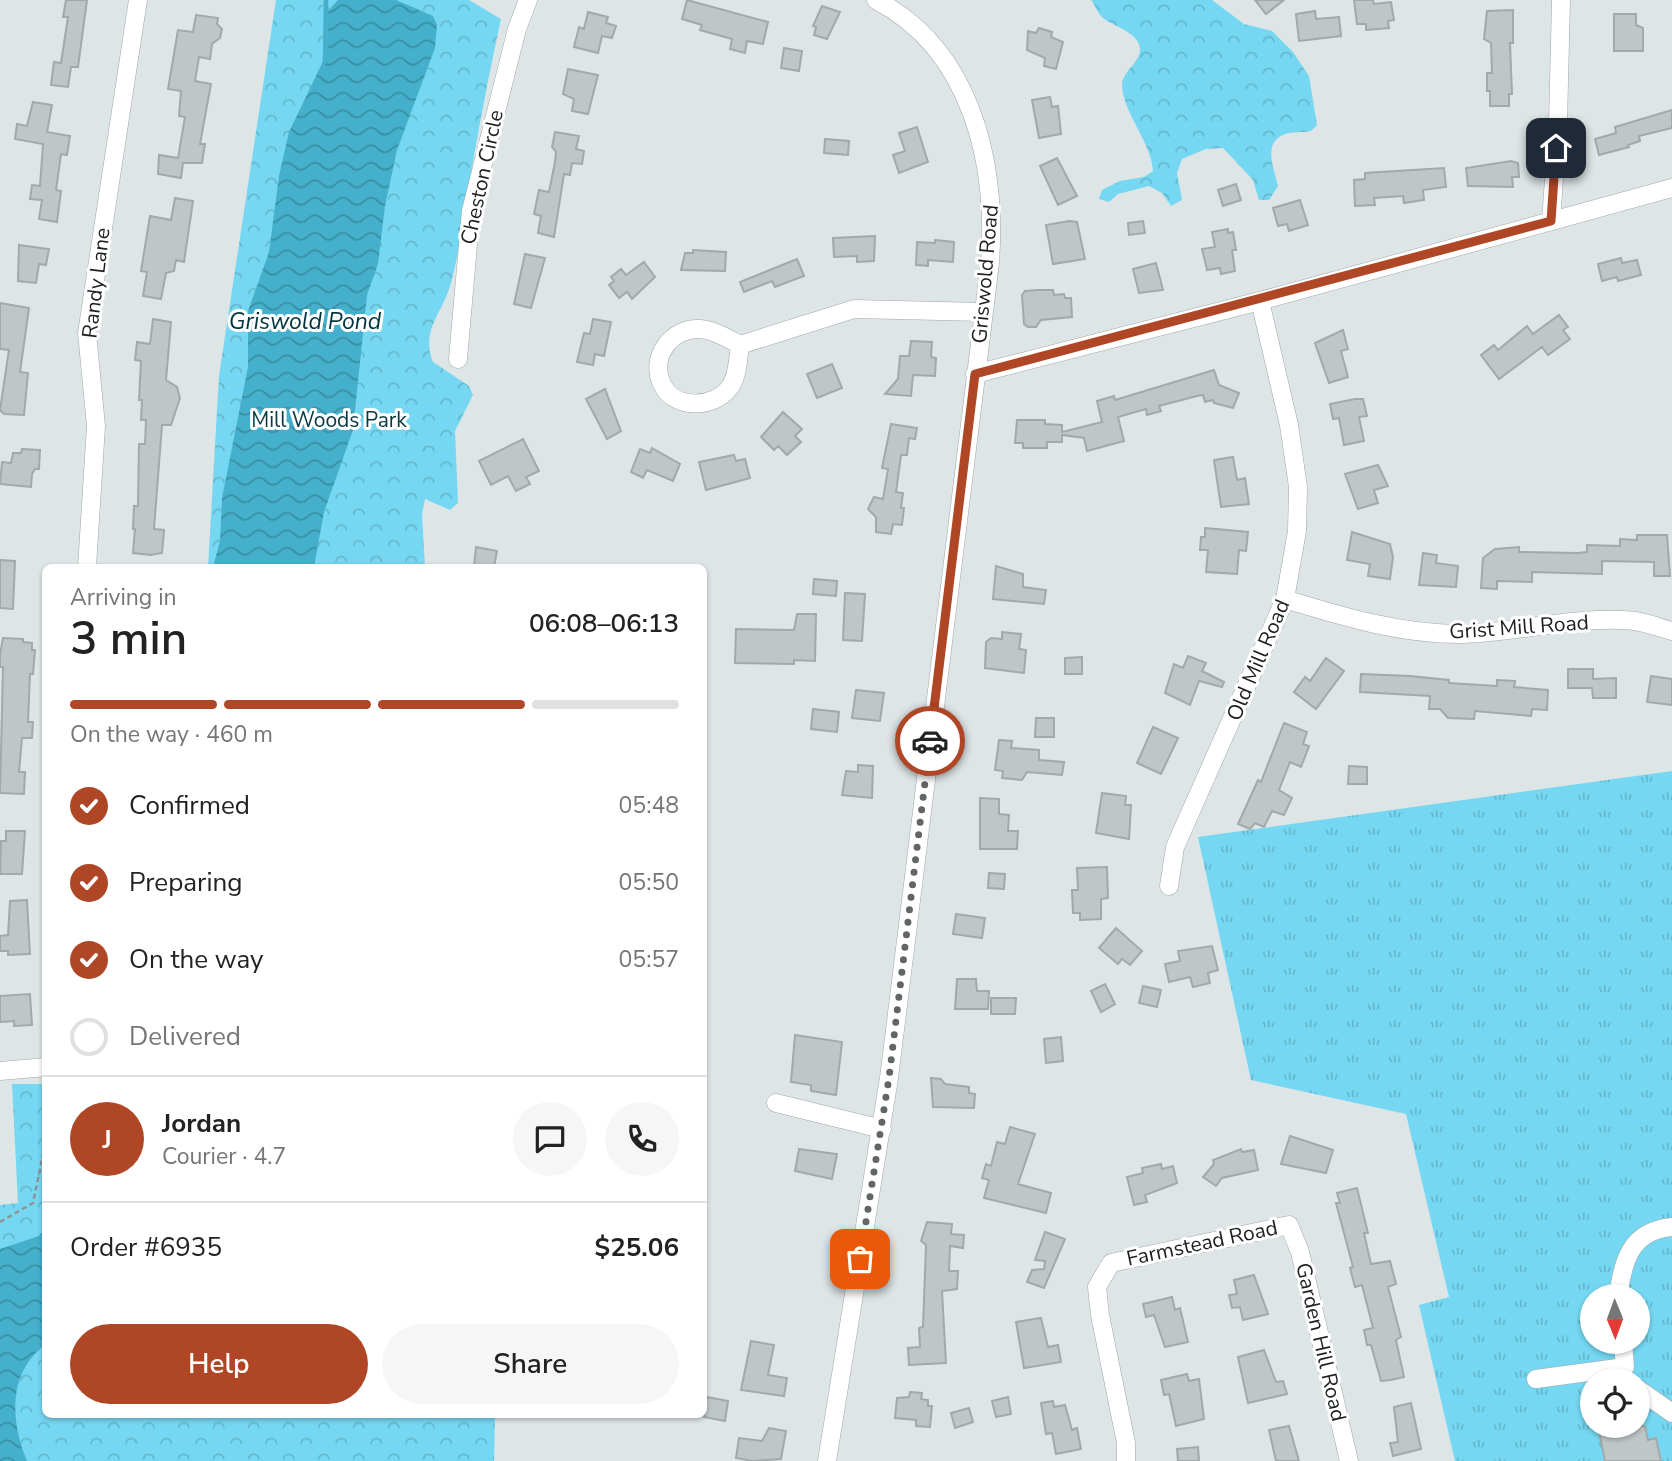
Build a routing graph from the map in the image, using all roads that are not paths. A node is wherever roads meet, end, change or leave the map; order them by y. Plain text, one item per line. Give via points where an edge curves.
1 (138, 0) edge
2 (528, 0) edge
3 (876, 0) edge
4 (1561, 0) edge
5 (1672, 188) edge
6 (1551, 221) junction
7 (1260, 301) junction
8 (983, 312) junction
9 (740, 345) junction
10 (458, 359) dead end
11 (975, 374) junction
12 (87, 564) edge
13 (1286, 599) junction
14 (1672, 631) edge
15 (1169, 886) dead end
16 (42, 1067) edge
17 (0, 1071) edge
18 (776, 1103) dead end
19 (882, 1129) junction
20 (1289, 1225) joint
21 (1672, 1227) edge
22 (1620, 1284) edge
23 (1580, 1377) edge
24 (1536, 1379) dead end
25 (1650, 1397) edge
26 (1672, 1413) edge
27 (827, 1461) edge
28 (1126, 1461) edge
29 (1349, 1461) edge

1 - 12 street, Randy Lane via 87,333 96,426
2 - 10 street, Cheston Circle via 471,211
3 - 8 street, Griswold Road via 907,19 941,54 963,92 982,142 993,215
4 - 6 street
5 - 6 street
6 - 7 street
7 - 11 street
7 - 13 street, Old Mill Road via 1289,425 1298,487 1297,531
8 - 9 street via 854,309
8 - 11 street, Griswold Road
9 - 9 street via 731,386 719,398 688,403 673,397 662,384 658,367 662,349 686,329 702,329
11 - 19 street, Griswold Road
13 - 14 street, Grist Mill Road via 1404,630 1472,633 1575,621 1635,621
13 - 15 street, Old Mill Road via 1175,847
16 - 17 street
18 - 19 street
19 - 27 street, Griswold Road
20 - 28 street, Farmstead Road via 1111,1262 1097,1287
20 - 29 street, Garden Hill Road via 1300,1252
21 - 22 street via 1660,1228 1631,1246
23 - 24 street
25 - 26 street

